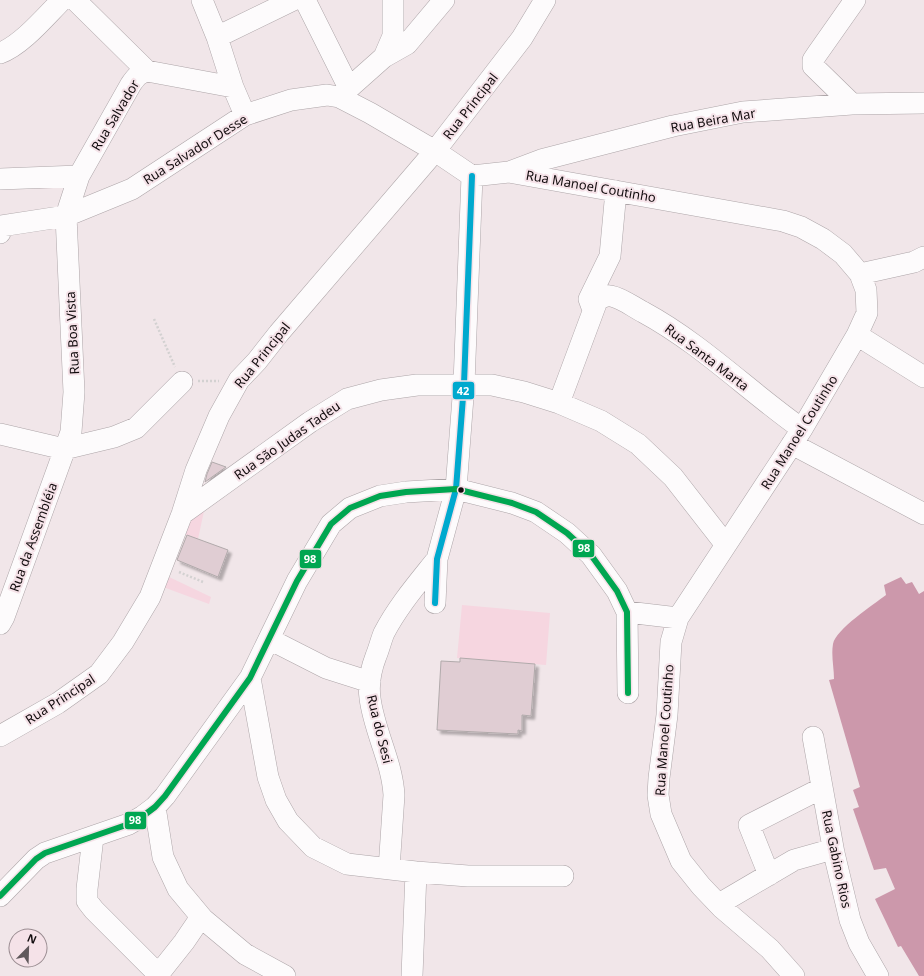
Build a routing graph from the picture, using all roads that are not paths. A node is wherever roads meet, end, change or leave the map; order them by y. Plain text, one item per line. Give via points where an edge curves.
1 (62, 0) edge
2 (75, 0) edge
3 (202, 0) edge
4 (293, 0) edge
5 (305, 0) edge
6 (393, 0) edge
7 (444, 0) edge
8 (545, 0) edge
9 (855, 0) edge
10 (217, 37) junction
11 (0, 53) edge
12 (384, 57) junction
13 (148, 71) junction
14 (233, 87) junction
15 (344, 92) junction
16 (924, 103) edge
17 (852, 104) junction
18 (244, 115) junction
19 (435, 152) junction
20 (508, 172) junction
21 (79, 176) junction
22 (472, 176) junction
23 (0, 179) edge
24 (616, 191) junction
25 (66, 216) junction
26 (0, 233) edge
27 (924, 257) edge
28 (860, 274) junction
29 (593, 310) junction
30 (857, 335) junction
31 (924, 377) edge
32 (182, 382) road end
33 (464, 384) junction
34 (559, 403) junction
35 (0, 434) edge
36 (797, 437) junction
37 (64, 449) junction
38 (456, 489) junction
39 (182, 514) junction
40 (924, 514) edge
41 (726, 545) junction
42 (437, 559) junction
43 (435, 603) dead end
44 (626, 612) junction
45 (678, 618) junction
46 (0, 624) edge
47 (269, 639) junction
48 (250, 678) junction
49 (370, 682) junction
50 (628, 693) dead end
51 (0, 736) edge
52 (813, 737) dead end
53 (822, 788) junction
54 (155, 807) junction
55 (93, 837) junction
56 (833, 849) junction
57 (389, 869) junction
58 (416, 872) junction
59 (769, 875) junction
60 (563, 876) dead end
61 (0, 896) edge
62 (718, 904) junction
63 (201, 917) junction
64 (158, 975) edge
65 (285, 976) edge
66 (412, 976) edge
67 (794, 976) edge
68 (878, 976) edge

1 - 11 street via 17,44
2 - 13 street
3 - 10 street
4 - 10 street
5 - 15 street
6 - 12 street via 392,36
7 - 12 street via 407,44
8 - 19 street, Rua Principal via 522,38
9 - 17 street via 813,60 813,66
10 - 14 street
12 - 15 street
13 - 14 street, Rua Salvador
13 - 21 street, Rua Salvador via 136,76
14 - 18 street
15 - 18 street, Rua Salvador Desse via 291,100
15 - 19 street
16 - 17 street, Rua Beira Mar
17 - 20 street, Rua Beira Mar via 743,112 658,130 541,160
18 - 25 street, Rua Salvador Desse via 132,188
19 - 22 street
19 - 39 street, Rua Principal via 239,380 219,416 196,470
20 - 22 street, Rua Manoel Coutinho
20 - 24 street, Rua Manoel Coutinho
21 - 23 street
21 - 25 street
22 - 33 street, Rua do Sesi
24 - 28 street, Rua Manoel Coutinho via 783,221 801,227 823,238 843,254
24 - 29 street via 610,256 589,299
25 - 26 street, Rua Salvador Desse via 1,226
25 - 37 street, Rua Boa Vista via 74,392 71,432
27 - 28 street via 914,262
28 - 30 street, Rua Manoel Coutinho via 866,290 867,312
29 - 34 street, Rua Santa Marta
29 - 36 street, Rua Santa Marta via 597,301 610,296 667,325 779,413
30 - 31 street
30 - 36 street, Rua Manoel Coutinho
32 - 37 street via 136,428 114,437
33 - 34 street, Rua São Judas Tadeu via 492,385
33 - 38 street, Rua do Sesi
33 - 39 street, Rua São Judas Tadeu via 416,385 381,390 347,399 310,422
34 - 41 street, Rua São Judas Tadeu via 601,421 638,444 673,477
35 - 37 street
36 - 40 street, Rua Santa Marta
36 - 41 street, Rua Manoel Coutinho
37 - 46 street, Rua da Assembléia
38 - 42 street, Rua do Sesi
38 - 44 street via 512,503 536,512 567,533 591,555 617,591
38 - 47 street via 380,496 350,508 331,524 318,544
39 - 51 street, Rua Principal via 150,597 123,642 99,674 58,703
41 - 45 street, Rua Manoel Coutinho
42 - 43 street, Rua do Sesi
42 - 49 street, Rua do Sesi via 401,606 384,634
44 - 45 street
44 - 50 street
45 - 62 street, Rua Manoel Coutinho via 671,642 667,715 658,796 661,814 681,861
47 - 48 street
47 - 49 street via 326,668
48 - 54 street
48 - 57 street via 268,777 276,800 288,821 313,847 347,864
49 - 57 street, Rua do Sesi via 370,698 376,726 390,767 393,785
52 - 53 street, Rua Gabino Rios
53 - 56 street, Rua Gabino Rios
53 - 59 street via 749,825
54 - 55 street via 129,824
54 - 63 street via 164,857 178,889
55 - 61 street via 45,853
55 - 64 street via 87,901
56 - 59 street via 794,860
56 - 68 street, Rua Gabino Rios via 850,920
57 - 58 street
58 - 60 street via 468,876
58 - 66 street
59 - 62 street
62 - 67 street, Rua Manoel Coutinho via 770,949
63 - 64 street
63 - 65 street via 245,954

